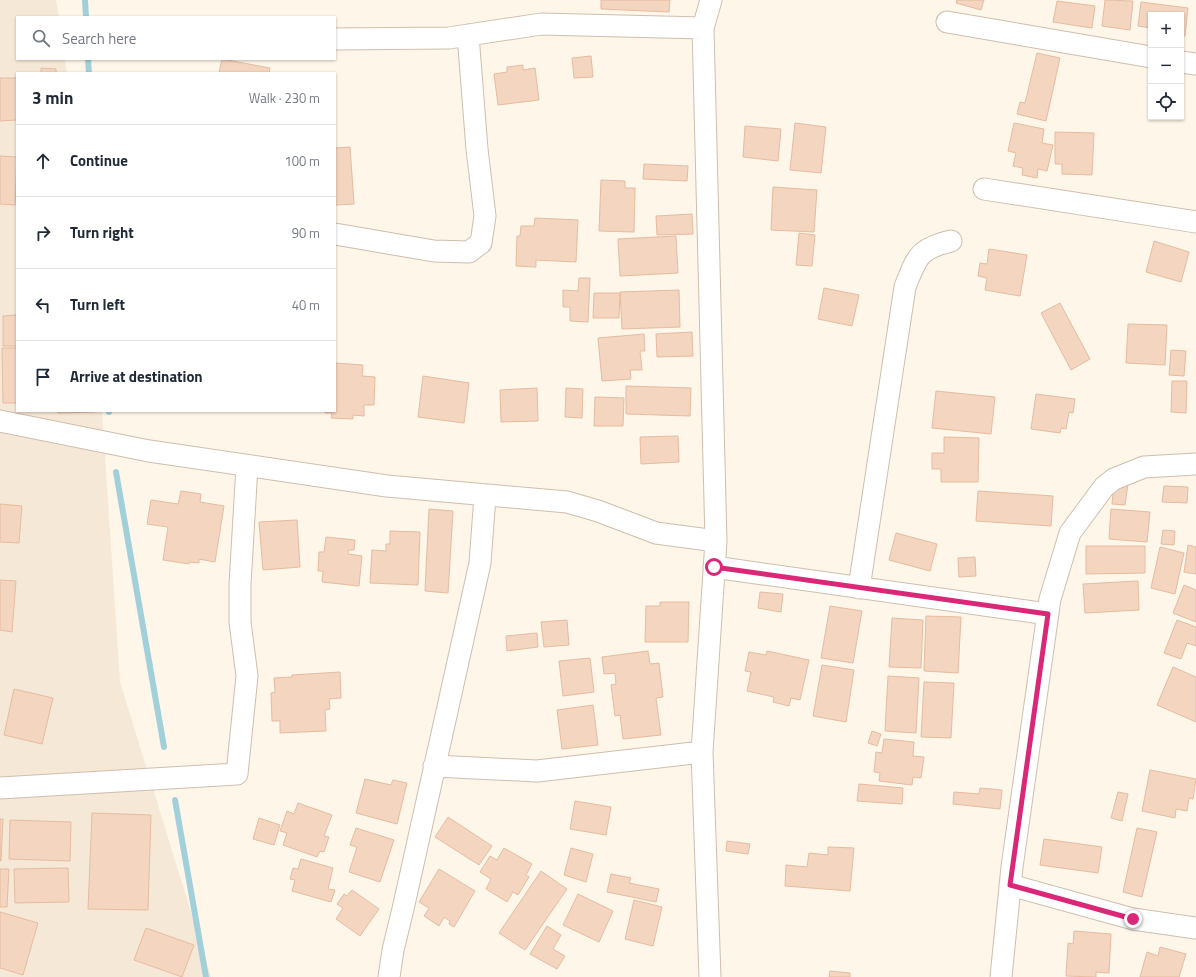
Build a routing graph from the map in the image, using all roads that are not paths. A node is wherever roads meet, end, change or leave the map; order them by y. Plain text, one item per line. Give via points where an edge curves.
1 (711, 0) edge
2 (947, 22) dead end
3 (704, 28) junction
4 (468, 35) junction
5 (336, 39) edge
6 (1148, 56) edge
7 (1184, 62) edge
8 (1196, 64) edge
9 (984, 189) dead end
10 (1196, 222) edge
11 (336, 234) edge
12 (951, 241) dead end
13 (0, 421) edge
14 (1196, 464) edge
15 (247, 466) junction
16 (485, 496) junction
17 (716, 541) junction
18 (714, 567) junction
19 (859, 588) junction
20 (1048, 614) junction
21 (702, 752) junction
22 (434, 766) junction
23 (0, 788) edge
24 (1010, 885) junction
25 (1196, 928) edge
26 (389, 977) edge
27 (710, 977) edge
28 (1001, 977) edge

1 - 3 street
2 - 6 street
3 - 4 street via 541,24
3 - 17 street
4 - 5 street via 449,38
4 - 11 street via 485,216 481,243 470,252 434,251
7 - 8 street
9 - 10 street
12 - 19 street via 931,246 916,260 905,286
13 - 15 street via 149,451
14 - 20 street via 1144,467 1126,473 1104,487 1070,533 1057,573
15 - 16 street via 387,486
15 - 23 street via 240,584 240,622 247,676 237,774
16 - 17 street via 567,502 656,533
16 - 22 street via 480,563
17 - 18 street
18 - 19 street
18 - 21 street
19 - 20 street
20 - 24 street
21 - 22 street via 537,771
21 - 27 street
22 - 26 street
24 - 25 street via 1133,919
24 - 28 street

